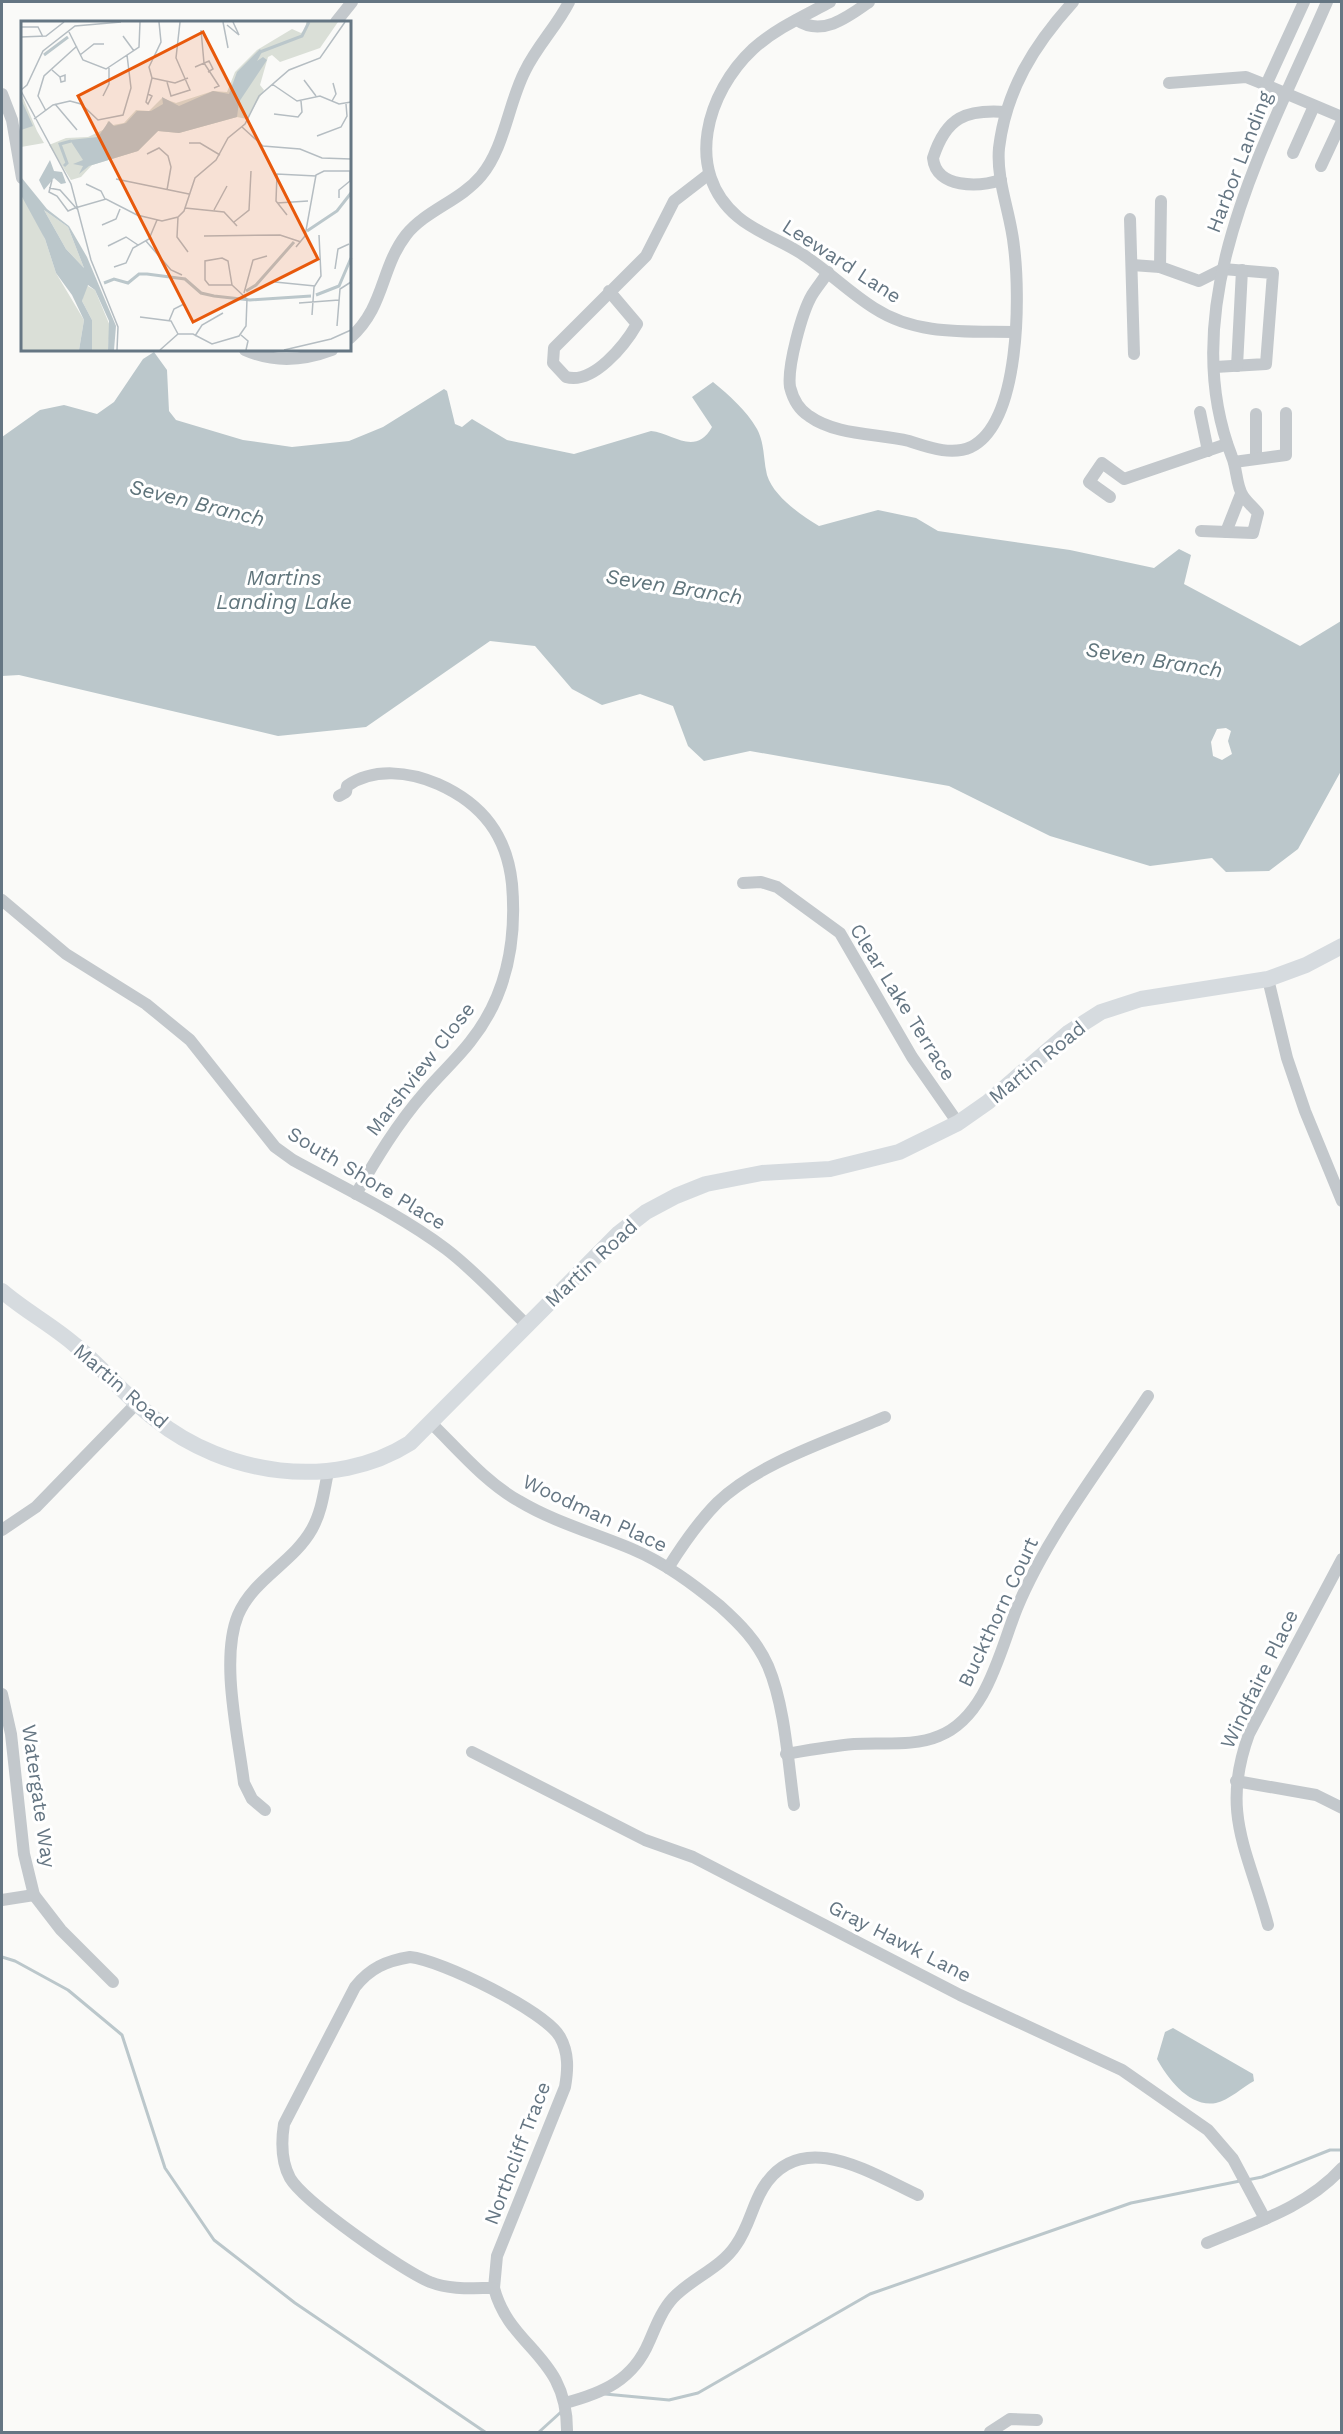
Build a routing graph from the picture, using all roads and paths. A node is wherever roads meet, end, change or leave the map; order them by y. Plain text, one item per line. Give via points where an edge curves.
1 (352, 2) edge
2 (569, 2) edge
3 (830, 2) edge
4 (869, 2) edge
5 (1073, 2) edge
6 (1304, 2) edge
7 (1327, 2) edge
8 (797, 20) junction
9 (337, 21) edge
10 (1169, 83) dead end
11 (1266, 85) junction
12 (2, 94) edge
13 (1287, 95) junction
14 (1314, 106) junction
15 (1006, 112) junction
16 (1341, 119) edge
17 (1293, 153) dead end
18 (1321, 166) dead end
19 (21, 172) edge
20 (709, 174) junction
21 (1001, 180) junction
22 (1161, 201) dead end
23 (1130, 219) dead end
24 (1132, 265) junction
25 (1160, 267) junction
26 (1223, 269) junction
27 (1242, 270) junction
28 (828, 273) junction
29 (609, 291) junction
30 (1015, 332) junction
31 (351, 337) edge
32 (249, 351) edge
33 (329, 351) edge
34 (1134, 354) dead end
35 (1237, 366) junction
36 (1215, 367) junction
37 (1200, 412) dead end
38 (1286, 412) dead end
39 (1256, 414) dead end
40 (1227, 444) junction
41 (1208, 451) junction
42 (1256, 457) junction
43 (1234, 462) junction
44 (1241, 494) junction
45 (1110, 497) dead end
46 (1201, 531) dead end
47 (1226, 532) junction
48 (339, 796) dead end
49 (743, 883) dead end
50 (2, 900) edge
51 (1341, 946) edge
52 (1268, 979) junction
53 (958, 1123) junction
54 (356, 1194) junction
55 (1341, 1201) edge
56 (2, 1291) edge
57 (526, 1325) junction
58 (1148, 1396) dead end
59 (136, 1404) junction
60 (885, 1417) dead end
61 (430, 1422) junction
62 (327, 1472) junction
63 (2, 1530) edge
64 (1341, 1559) edge
65 (668, 1568) junction
66 (2, 1694) edge
67 (472, 1752) dead end
68 (786, 1754) junction
69 (1236, 1781) junction
70 (794, 1805) dead end
71 (1341, 1808) edge
72 (265, 1810) dead end
73 (34, 1895) junction
74 (2, 1900) edge
75 (1268, 1925) dead end
76 (112, 1982) dead end
77 (1341, 2168) edge
78 (918, 2195) dead end
79 (1265, 2219) junction
80 (1207, 2242) dead end
81 (494, 2288) junction
82 (565, 2403) junction
83 (1037, 2420) dead end
84 (567, 2433) edge
85 (990, 2433) edge

1 - 9 street
2 - 31 street via 525,70 490,163 470,187 406,235 393,258 376,306
3 - 8 street
4 - 8 street via 819,28
5 - 15 street via 1034,49
6 - 11 street
7 - 13 street, Harbor Landing
8 - 20 street via 753,49 721,90 706,136
10 - 11 street via 1246,77
11 - 13 street
12 - 19 street via 12,120
13 - 14 street
13 - 26 street, Harbor Landing via 1241,202
14 - 16 street
14 - 17 street
15 - 21 street via 999,150
15 - 21 street via 979,110 962,116 950,127 933,158 937,172 948,180 977,185
16 - 18 street
20 - 28 street, Leeward Lane via 721,198 737,217
20 - 29 street via 674,201 646,256
21 - 30 street via 1015,249
22 - 25 street
23 - 24 street
24 - 25 street
24 - 34 street
25 - 26 street via 1199,281
26 - 27 street
26 - 36 street, Harbor Landing via 1214,328
27 - 35 street
27 - 35 street via 1273,273 1266,364
28 - 30 street, Leeward Lane via 873,308 908,324 941,331
28 - 30 street via 805,311 790,384 793,399 801,410 834,429 897,438 940,450 971,447 986,433 1006,396 1014,367
29 - 29 street via 554,348 554,363 566,377 580,378 594,371 628,340 637,324
32 - 33 street via 281,360
35 - 36 street
36 - 40 street, Harbor Landing
37 - 41 street
38 - 42 street via 1286,455
39 - 42 street
40 - 41 street
40 - 43 street, Harbor Landing
41 - 45 street via 1124,479 1102,463 1089,482
42 - 43 street
43 - 44 street, Harbor Landing
44 - 47 street
44 - 47 street, Harbor Landing via 1258,513 1253,533
46 - 47 street, Harbor Landing
48 - 54 street, Marshview Close via 359,778 392,773 427,780 466,799 488,818 503,843 510,866 514,908 509,964 489,1015 470,1043 401,1121
49 - 53 street, Clear Lake Terrace via 761,882 777,887 840,933 912,1057
50 - 54 street, South Shore Place via 66,954 146,1004 190,1040 275,1147
51 - 52 street, Martin Road
52 - 53 street, Martin Road via 1141,999 1101,1012 1068,1033
52 - 55 street via 1287,1058
53 - 57 street, Martin Road via 919,1144 873,1160 830,1169 738,1176 676,1196 619,1233
54 - 57 street, South Shore Place via 446,1249
56 - 59 street, Martin Road via 74,1344
57 - 61 street, Martin Road
58 - 68 street, Buckthorn Court via 1043,1555 1018,1604 984,1690 961,1723 941,1736 920,1742 852,1744
59 - 62 street, Martin Road via 176,1434 221,1455 283,1472
59 - 63 street via 36,1507
60 - 65 street via 739,1485 700,1521
61 - 62 street, Martin Road via 410,1443 388,1457
61 - 65 street, Woodman Place via 482,1473 518,1501
62 - 72 street via 321,1508 312,1530 252,1592 238,1615 231,1639 229,1662 244,1783 252,1799
64 - 69 street, Windfaire Place via 1249,1734
65 - 68 street, Woodman Place via 741,1625 757,1646 775,1686
66 - 73 street, Watergate Way via 11,1734 24,1854
67 - 79 street, Gray Hawk Lane via 645,1840 693,1857 960,1995 1122,2070 1208,2130 1233,2159
68 - 70 street, Woodman Place
69 - 71 street via 1316,1795
69 - 75 street, Windfaire Place via 1239,1835
73 - 74 street
73 - 76 street, Watergate Way via 61,1930
77 - 79 street via 1327,2184
78 - 82 street via 832,2157 808,2157 785,2166 763,2188 746,2231 734,2248 669,2302 632,2371 604,2391
79 - 80 street
81 - 81 street, Northcliff Trace via 497,2256 565,2087 565,2049 554,2028 533,2011 432,1962 410,1957 390,1960 371,1970 355,1987 289,2112 282,2137 284,2164 296,2187 316,2206 413,2274 450,2287
81 - 82 street, Northcliff Trace via 504,2316 548,2365
82 - 84 street, Northcliff Trace
83 - 85 street via 1010,2419

